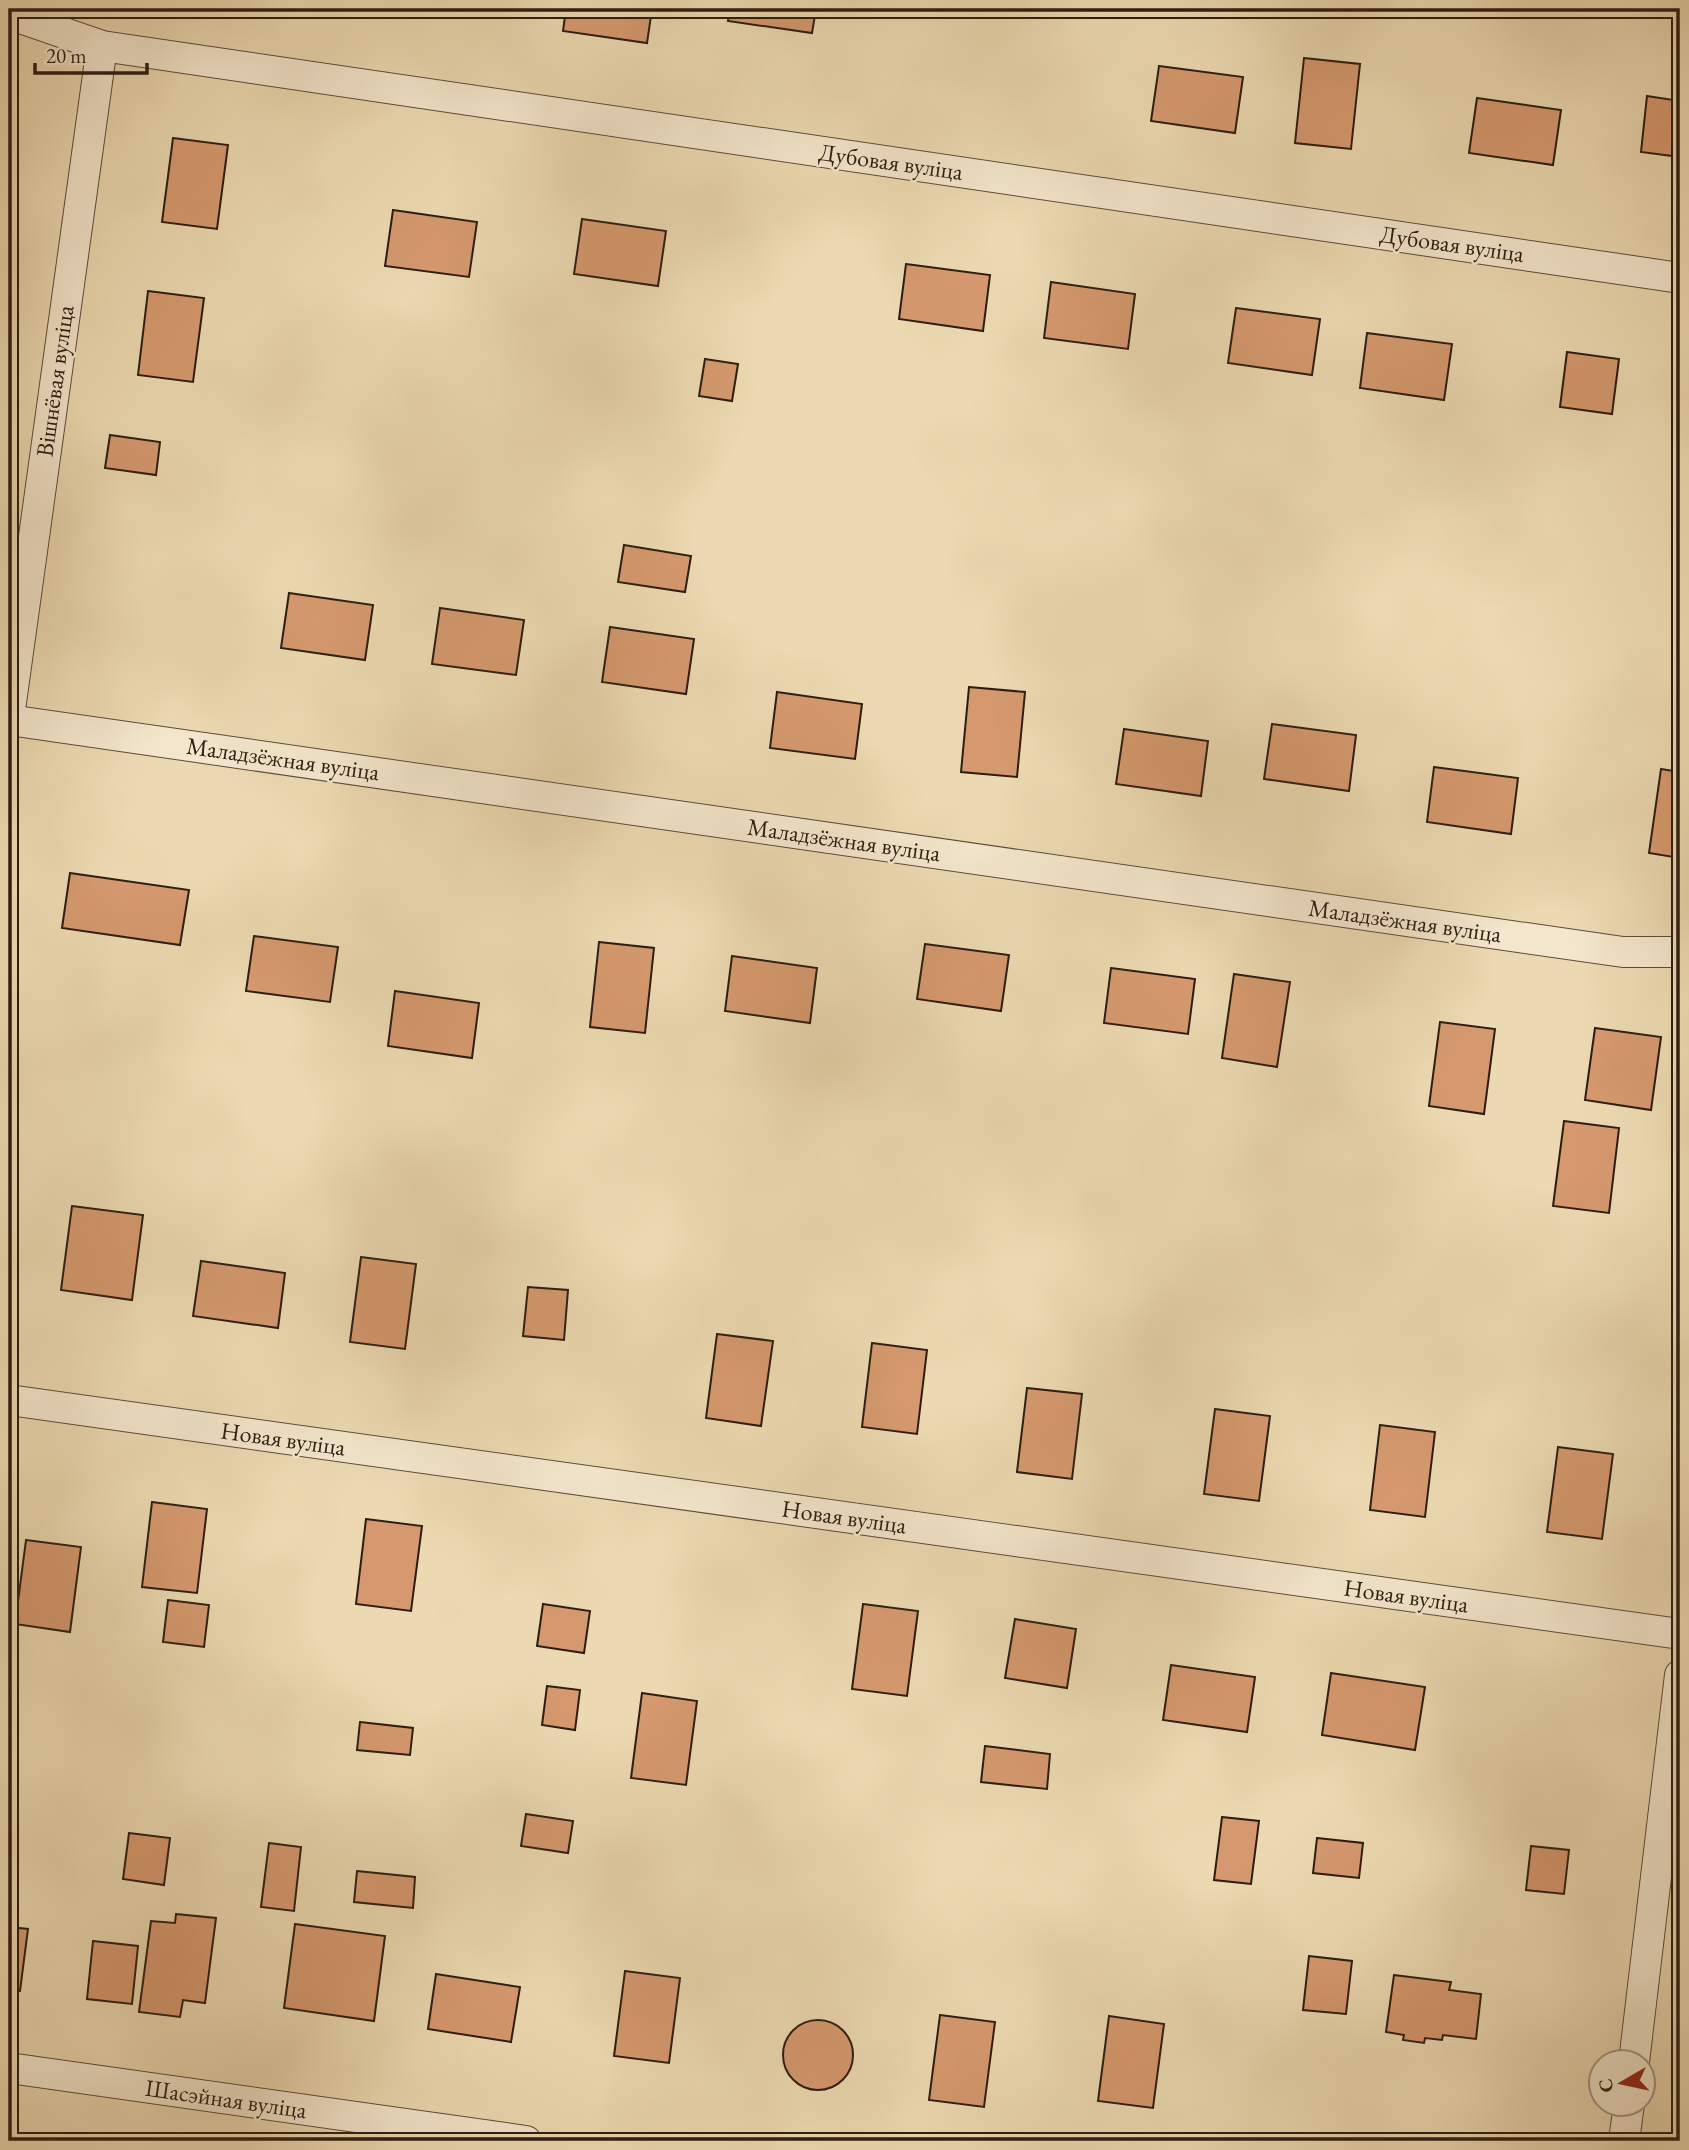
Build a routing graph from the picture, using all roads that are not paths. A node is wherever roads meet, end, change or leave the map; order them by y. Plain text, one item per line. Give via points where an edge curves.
1 (9, 14) edge
2 (102, 46) junction
3 (1680, 278) edge
4 (9, 718) edge
5 (1680, 953) edge
6 (9, 1400) edge
7 (1680, 1634) edge
8 (1680, 1675) edge
9 (1636, 2048) edge
10 (9, 2068) edge
11 (1627, 2118) edge
12 (526, 2141) edge
13 (1624, 2141) edge

1 - 2 street
2 - 3 street, Дубовая вуліца
2 - 4 street, Вішнёвая вуліца
4 - 5 street, Маладзёжная вуліца via 1623,952
6 - 7 street, Новая вуліца
8 - 9 street
10 - 12 street, Шасэйная вуліца
11 - 13 street

